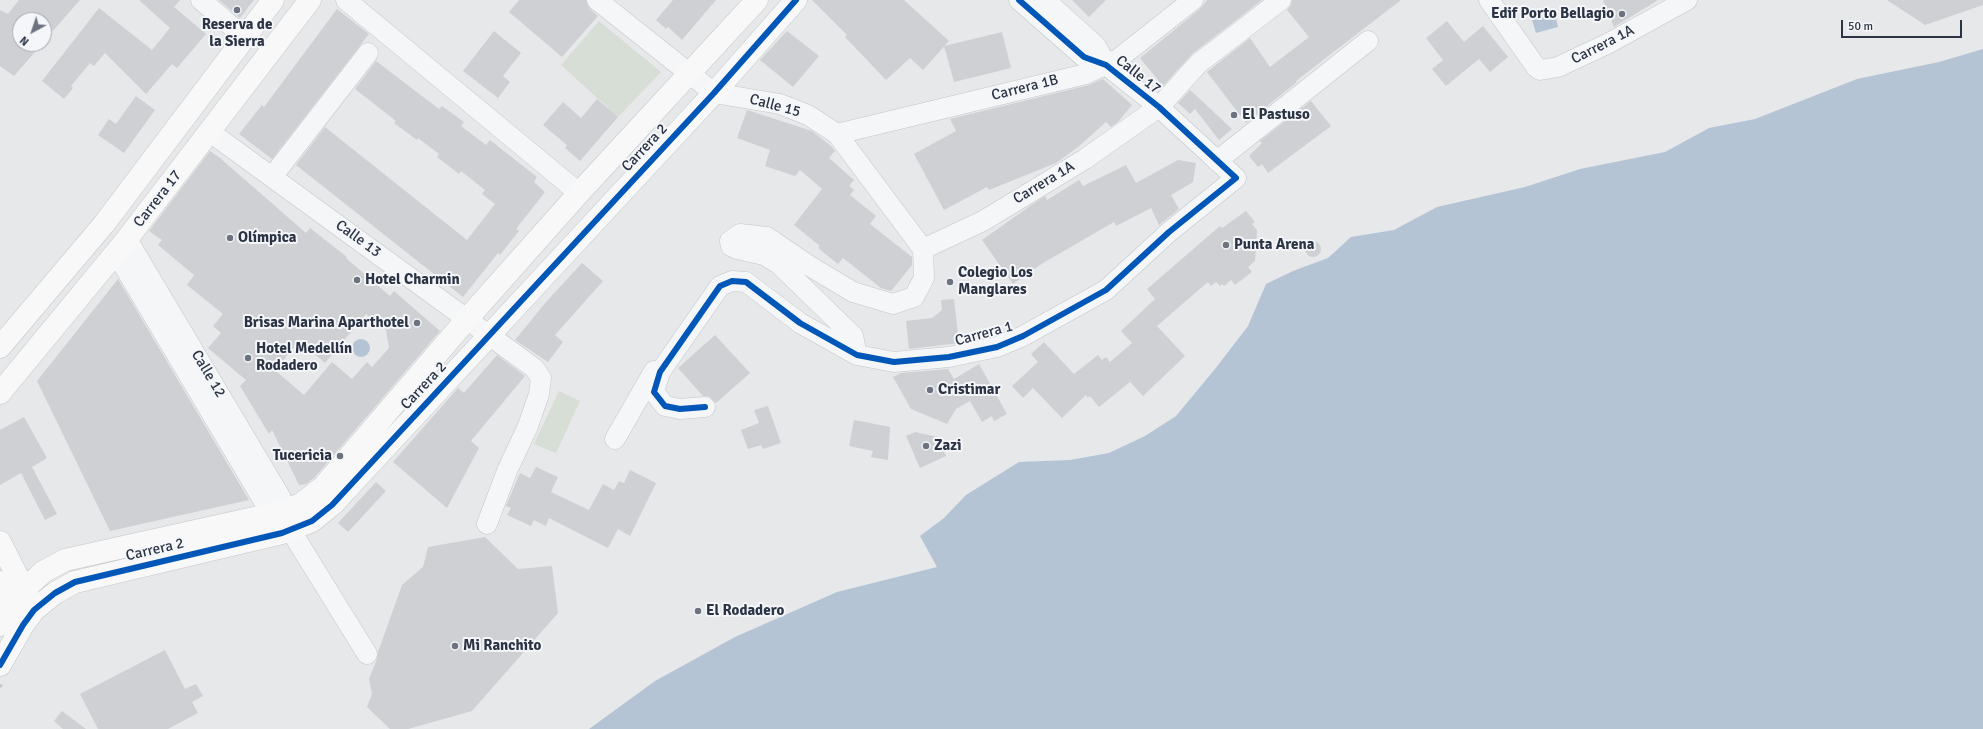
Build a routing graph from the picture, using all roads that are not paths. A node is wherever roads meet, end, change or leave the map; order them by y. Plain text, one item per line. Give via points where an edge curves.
1 (202, 0) edge
2 (273, 0) edge
3 (310, 0) edge
4 (346, 0) edge
5 (597, 0) edge
6 (757, 0) edge
7 (796, 0) edge
8 (1019, 0) edge
9 (1045, 0) edge
10 (1193, 0) edge
11 (1281, 0) edge
12 (1489, 0) edge
13 (1687, 0) edge
14 (244, 37) junction
15 (1368, 41) dead end
16 (368, 53) dead end
17 (1106, 65) junction
18 (690, 74) junction
19 (714, 93) junction
20 (1159, 107) junction
21 (210, 132) junction
22 (837, 134) junction
23 (1217, 162) junction
24 (272, 177) junction
25 (1236, 178) joint
26 (579, 193) junction
27 (122, 246) junction
28 (923, 249) junction
29 (467, 319) junction
30 (690, 328) junction
31 (489, 335) junction
32 (0, 347) edge
33 (857, 355) junction
34 (0, 393) edge
35 (705, 407) dead end
36 (615, 439) dead end
37 (286, 521) junction
38 (487, 524) dead end
39 (0, 542) edge
40 (0, 582) edge
41 (19, 597) junction
42 (28, 617) junction
43 (0, 625) edge
44 (367, 654) dead end
45 (0, 665) edge

1 - 14 street
2 - 14 street, Carrera 17
3 - 21 street, Carrera 17
4 - 26 street
5 - 18 street, Calle 15
6 - 18 street, Carrera 2
7 - 19 street, Carrera 2
8 - 17 street, Calle 17 via 1084,58
9 - 17 street, Calle 17 via 1096,46
10 - 17 street, Carrera 1B via 1118,59
11 - 20 street, Carrera 1A via 1200,63
12 - 13 street, Carrera 1A via 1540,70 1558,67 1609,43
14 - 32 street, Carrera 17 via 104,224
15 - 23 street
16 - 24 street
17 - 20 street, Calle 17
17 - 22 street, Carrera 1B via 1086,74
18 - 19 street, Calle 15
18 - 26 street, Carrera 2
19 - 22 street, Calle 15 via 780,104 808,115
19 - 31 street, Carrera 2
20 - 23 street, Calle 17
20 - 28 street, Carrera 1A via 1084,159 983,221
21 - 24 street, Calle 13
21 - 27 street, Carrera 17
22 - 28 street, Calle 15
23 - 25 street, Calle 17
24 - 29 street, Calle 13
25 - 33 street, Carrera 1 via 1170,232 1106,290 1023,336 996,347 949,357 894,362
26 - 29 street, Carrera 2
27 - 34 street, Carrera 17
27 - 37 street, Calle 12 via 266,505
28 - 33 street via 924,278 914,297 893,304 853,292 767,237 740,234 730,241 731,246 737,249 764,255 779,264 853,336
29 - 31 street, Calle 13
29 - 37 street, Carrera 2 via 323,487 301,504
30 - 33 street, Carrera 1 via 720,286 732,281 746,282 800,323
30 - 35 street via 660,372 654,392 665,406 680,409
30 - 36 street via 654,370
31 - 37 street, Carrera 2 via 332,505 312,521
31 - 38 street, Calle 13 via 534,368 541,378 539,394 528,426 507,471
37 - 41 street, Carrera 2 via 65,560 44,572
37 - 42 street, Carrera 2 via 75,582 55,593
37 - 44 street, Calle 12
39 - 41 street
40 - 41 street
41 - 42 street
41 - 43 street, Carrera 2
42 - 45 street, Carrera 2

